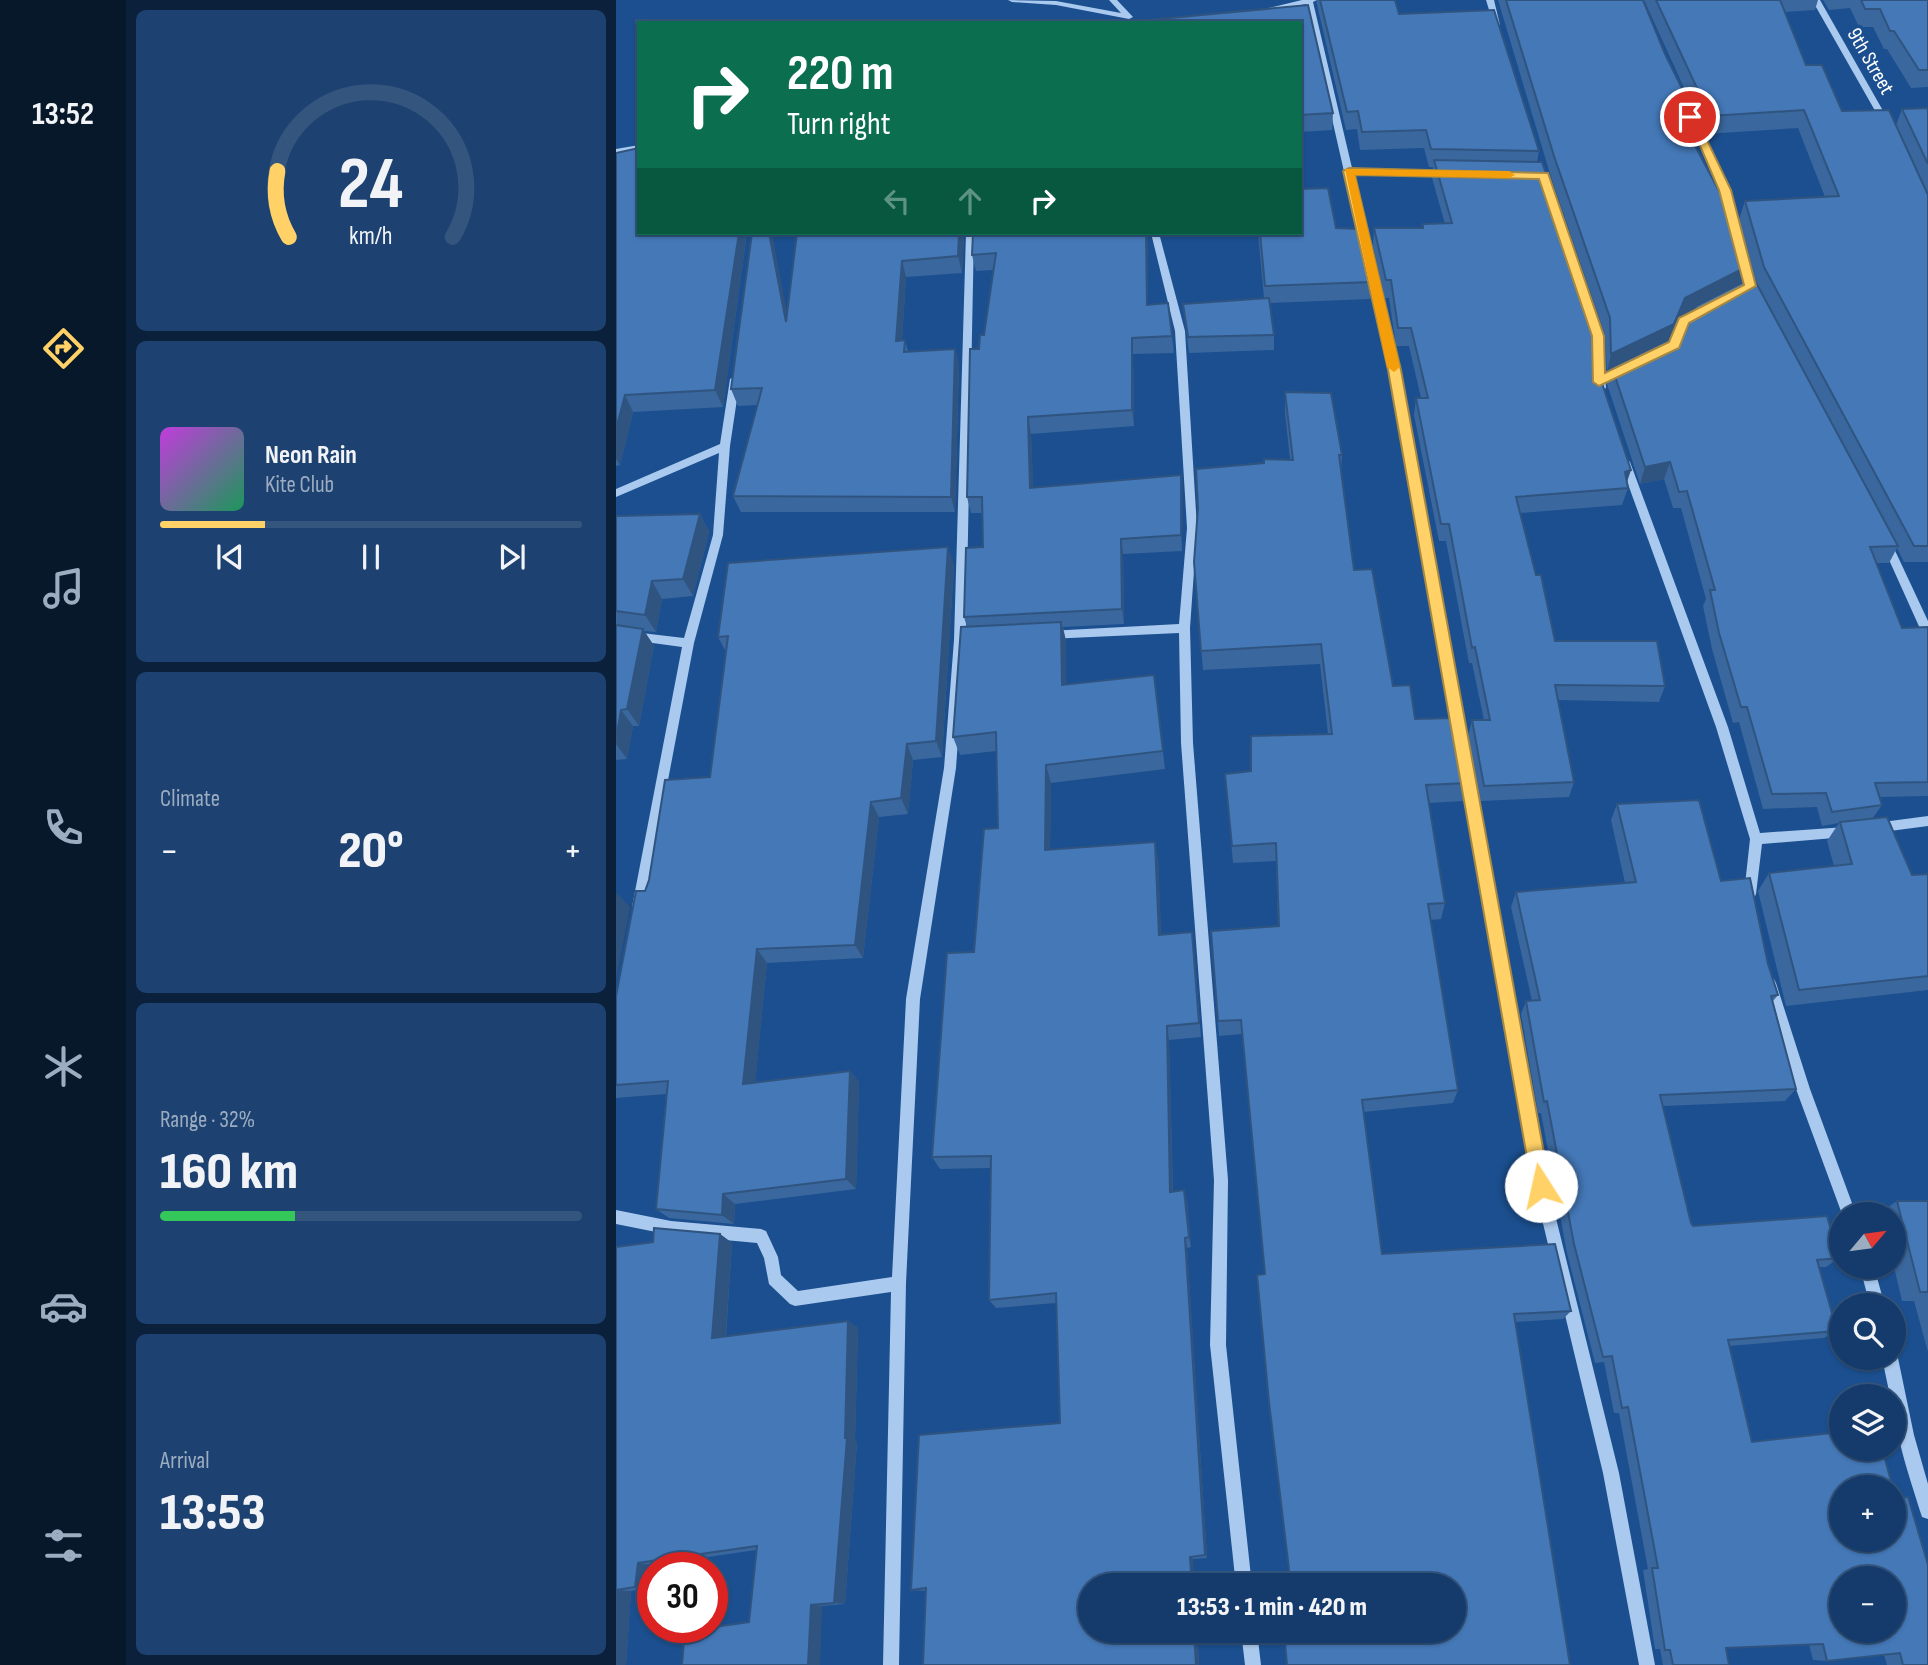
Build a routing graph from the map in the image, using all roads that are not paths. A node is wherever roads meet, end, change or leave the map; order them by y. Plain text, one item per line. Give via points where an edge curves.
1 (1012, 0) edge
2 (1113, 0) edge
3 (1311, 0) edge
4 (1490, 0) edge
5 (1816, 0) edge
6 (1245, 15) edge
7 (1131, 20) edge
8 (1502, 38) edge
9 (1685, 106) edge
10 (1889, 132) edge
11 (637, 147) edge
12 (616, 152) edge
13 (1349, 171) junction
14 (1460, 174) edge
15 (1734, 226) edge
16 (970, 235) edge
17 (1156, 235) edge
18 (1741, 250) edge
19 (1750, 286) junction
20 (1739, 292) edge
21 (1585, 297) edge
22 (1717, 303) edge
23 (1763, 310) edge
24 (1664, 350) edge
25 (738, 362) edge
26 (1606, 405) edge
27 (725, 446) junction
28 (1622, 453) edge
29 (616, 493) edge
30 (1879, 528) edge
31 (1184, 628) junction
32 (1928, 633) edge
33 (616, 634) edge
34 (1039, 636) edge
35 (986, 639) edge
36 (960, 640) junction
37 (688, 643) junction
38 (1928, 821) edge
39 (1756, 838) junction
40 (1751, 903) edge
41 (636, 921) edge
42 (1765, 964) edge
43 (1845, 1202) edge
44 (616, 1217) edge
45 (899, 1283) junction
46 (1892, 1370) edge
47 (1928, 1511) edge
48 (1243, 1573) edge
49 (1250, 1643) edge
50 (891, 1665) edge
51 (1253, 1665) edge
52 (1647, 1665) edge

1 - 7 street via 1056,3
2 - 7 street
3 - 6 street
3 - 13 street
4 - 8 street
5 - 10 street, 9th Street
9 - 15 street via 1725,190
11 - 12 street
13 - 14 street
13 - 52 street via 1394,370 1541,1186 1611,1473
16 - 36 street
17 - 31 street via 1180,331 1192,528
18 - 19 street
19 - 20 street
19 - 23 street
21 - 26 street via 1598,336
22 - 24 street via 1684,320 1675,345
25 - 27 street
27 - 29 street
27 - 37 street via 718,535
28 - 39 street via 1722,727
30 - 32 street
31 - 34 street
31 - 48 street via 1187,743 1221,1180 1218,1345
33 - 37 street
35 - 36 street
36 - 45 street via 950,768 913,999
37 - 41 street
38 - 39 street
39 - 40 street
42 - 43 street via 1803,1089
44 - 45 street via 671,1228 761,1236 771,1256 774,1279 795,1299
45 - 50 street
46 - 47 street
49 - 51 street

